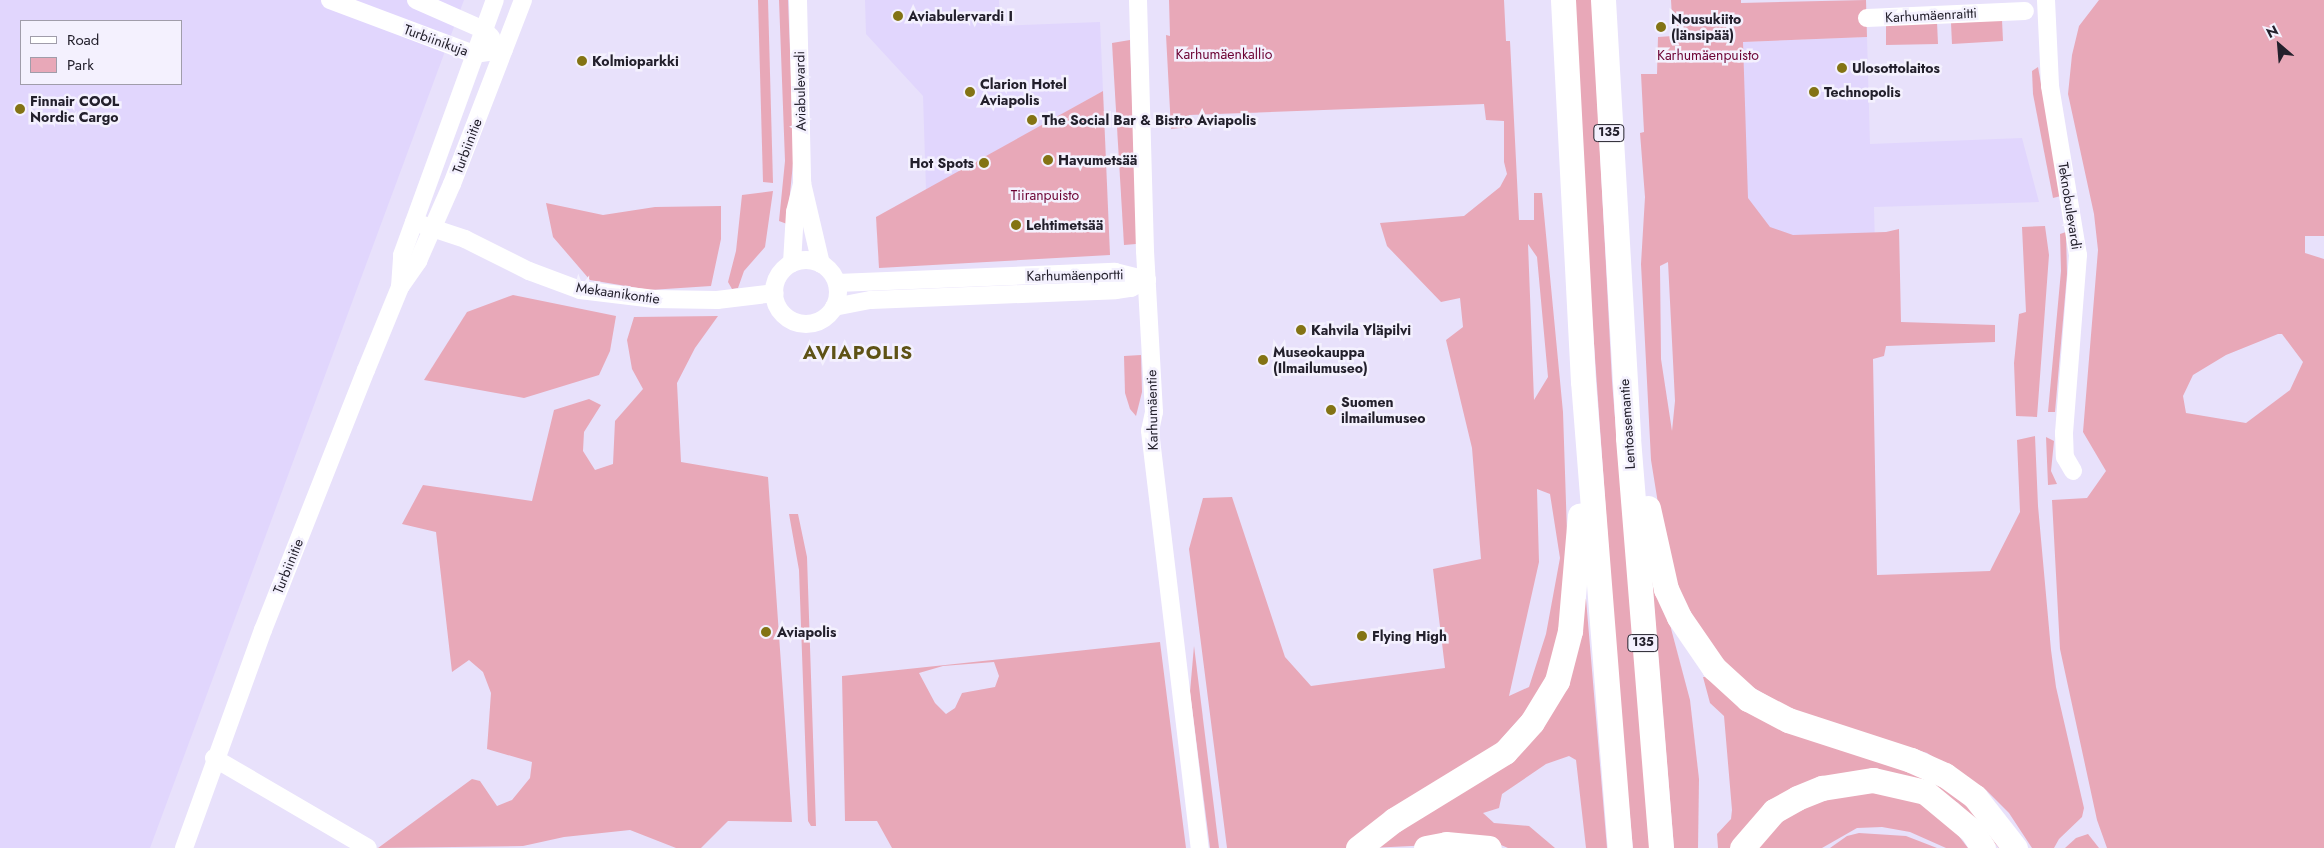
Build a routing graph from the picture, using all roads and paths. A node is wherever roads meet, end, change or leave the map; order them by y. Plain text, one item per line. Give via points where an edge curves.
1 (330, 0) edge
2 (416, 0) edge
3 (495, 0) edge
4 (523, 0) edge
5 (798, 0) edge
6 (1138, 0) edge
7 (1563, 0) edge
8 (1603, 0) edge
9 (2046, 0) edge
10 (2025, 11) dead end
11 (1867, 18) dead end
12 (484, 30) junction
13 (504, 50) junction
14 (474, 54) junction
15 (802, 182) junction
16 (414, 222) junction
17 (433, 228) junction
18 (792, 263) junction
19 (821, 264) junction
20 (1147, 280) junction
21 (837, 283) junction
22 (400, 287) junction
23 (775, 294) junction
24 (834, 307) junction
25 (1628, 438) junction
26 (1588, 453) junction
27 (2073, 471) dead end
28 (214, 758) junction
29 (184, 848) edge
30 (368, 848) edge
31 (1200, 848) edge
32 (1358, 848) edge
33 (1426, 848) edge
34 (1489, 848) edge
35 (1620, 848) edge
36 (1661, 848) edge
37 (1742, 848) edge
38 (1983, 848) edge
39 (2015, 848) edge

1 - 14 street, Turbiinikuja
2 - 12 street, Turbiinikuja
3 - 12 street, Turbiinitie
4 - 13 street, Turbiinitie
5 - 15 street, Aviabulevardi
6 - 20 street, Karhumäentie
7 - 26 highway
8 - 25 highway, Lentoasemantie / 135
9 - 27 street, Teknobulevardi via 2050,86 2078,255 2064,433 2065,457
10 - 11 street, Karhumäenraitti
12 - 13 street, Turbiinikuja
12 - 14 street, Turbiinitie
13 - 14 street, Turbiinikuja
13 - 17 street, Turbiinitie
14 - 16 street, Turbiinitie
15 - 18 street, Aviabulevardi via 795,212
15 - 19 street, Aviabulevardi
16 - 17 street, Mekaanikontie
16 - 22 street, Turbiinitie via 402,254
17 - 22 street, Turbiinitie via 418,261
17 - 23 street, Mekaanikontie via 580,290 654,299 717,300
18 - 19 street via 807,260
18 - 23 street via 781,273
19 - 21 street
20 - 21 street, Karhumäenportti via 1115,272
20 - 24 street, Karhumäenportti via 1131,288 1116,290 871,300
20 - 31 street, Karhumäentie via 1154,412 1150,431
21 - 24 street
22 - 28 street, Turbiinitie
23 - 24 street via 780,310 799,322 816,322
25 - 36 highway, Lentoasemantie / 135
25 - 39 highway via 1666,589 1679,617 1714,668 1748,699 1788,720 1911,760 1945,775 1975,797
26 - 32 highway via 1570,631 1557,681 1547,699 1505,752 1394,820
26 - 35 highway
28 - 29 street, Turbiinitie
28 - 30 street
33 - 34 highway via 1446,844
37 - 38 highway via 1774,811 1797,798 1822,788 1873,780 1925,792 1972,831

